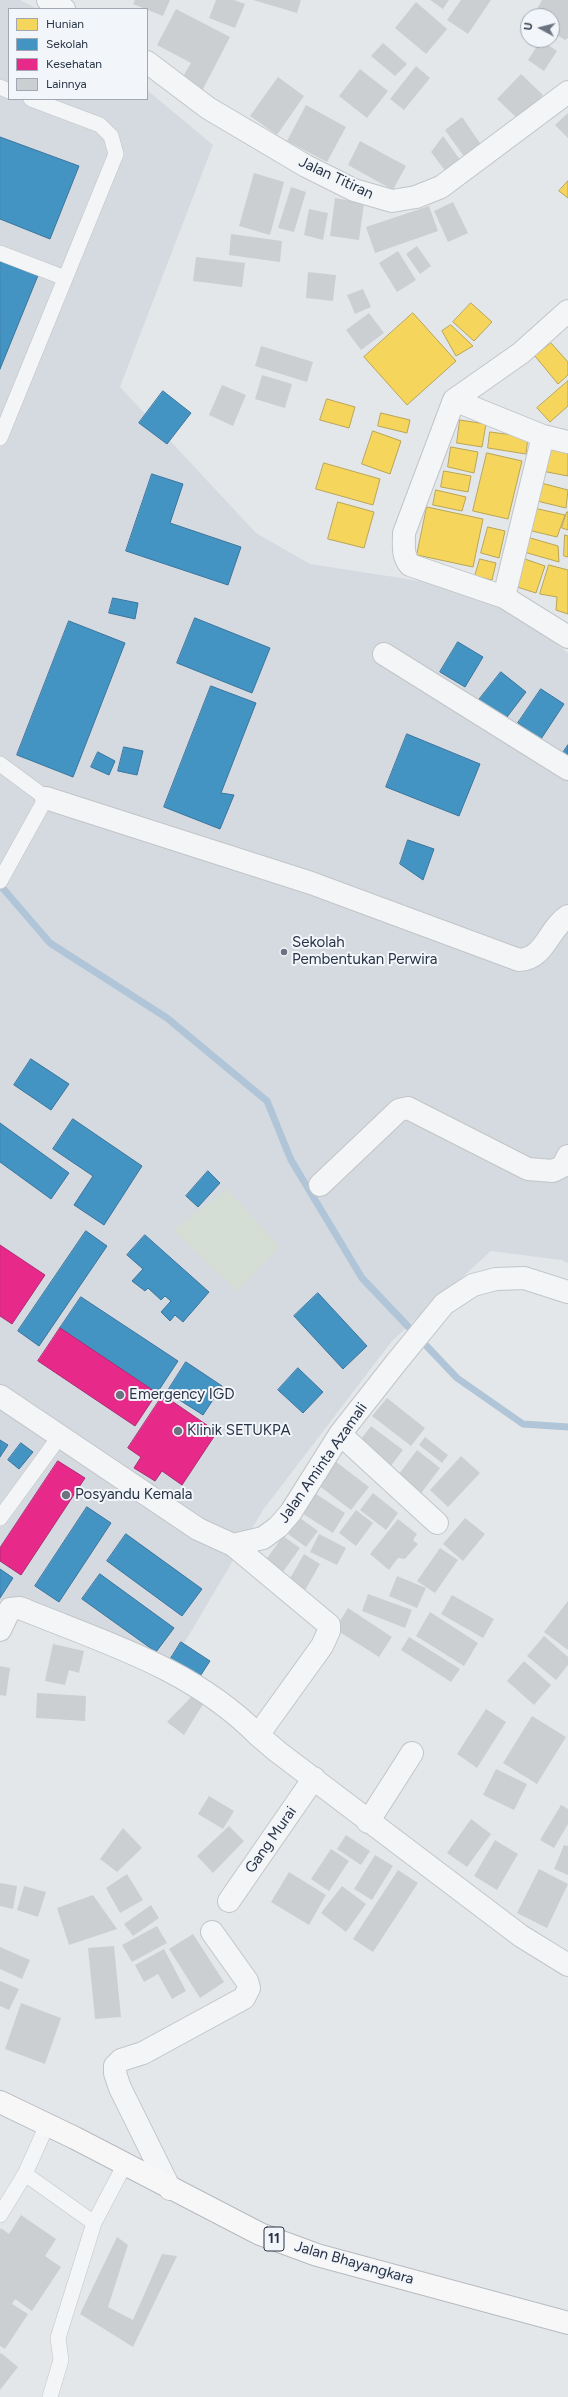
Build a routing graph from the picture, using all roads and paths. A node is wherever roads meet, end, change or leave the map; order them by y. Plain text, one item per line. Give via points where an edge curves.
1 (48, 0) edge
2 (62, 8) edge
3 (148, 63) edge
4 (568, 92) edge
5 (34, 100) edge
6 (0, 253) edge
7 (66, 278) junction
8 (568, 311) edge
9 (454, 400) junction
10 (543, 436) junction
11 (0, 438) edge
12 (568, 442) edge
13 (504, 598) junction
14 (568, 637) edge
15 (384, 654) dead end
16 (0, 764) edge
17 (568, 769) edge
18 (46, 798) junction
19 (0, 881) edge
20 (568, 916) edge
21 (568, 1156) edge
22 (320, 1185) dead end
23 (568, 1292) edge
24 (0, 1396) edge
25 (340, 1434) junction
26 (60, 1436) junction
27 (0, 1518) edge
28 (436, 1522) dead end
29 (233, 1545) junction
30 (0, 1630) edge
31 (258, 1735) junction
32 (412, 1754) dead end
33 (314, 1778) junction
34 (368, 1822) junction
35 (229, 1901) dead end
36 (212, 1932) dead end
37 (568, 1966) edge
38 (0, 2102) edge
39 (48, 2125) junction
40 (125, 2164) junction
41 (25, 2174) junction
42 (170, 2189) junction
43 (0, 2214) edge
44 (94, 2222) junction
45 (568, 2323) edge
46 (50, 2397) edge

1 - 2 street
3 - 4 street, Jalan Titiran via 208,108 306,166 354,190 392,201 416,197 441,187
5 - 7 lane via 100,125 111,136 116,154
6 - 7 lane
7 - 11 lane
8 - 9 street via 521,353
9 - 10 street
9 - 13 street via 404,533 405,558 410,565
10 - 12 street
10 - 13 street
13 - 14 street
15 - 17 street
16 - 18 lane
18 - 19 lane
18 - 20 street via 311,883 519,960 528,960 537,955 561,921
21 - 22 street via 563,1166 553,1171 528,1169 408,1108 399,1110
23 - 25 street, Jalan Aminta Azamali via 524,1278 496,1279 473,1284 444,1304
24 - 26 street
25 - 28 street
25 - 29 street, Jalan Aminta Azamali via 291,1512 278,1527 263,1538
26 - 27 lane
26 - 29 street via 198,1529
29 - 31 street via 329,1625 322,1646
30 - 31 street via 10,1609 14,1607 54,1622 190,1680 216,1697
31 - 33 street
32 - 34 street
33 - 34 street
33 - 35 street, Gang Murai
34 - 37 street via 520,1936
36 - 42 street via 247,1981 249,1988 244,1998 143,2053 121,2060 115,2066 120,2088
38 - 39 highway, Jalan Bhayangkara / 11
39 - 40 highway, Jalan Bhayangkara / 11
39 - 41 lane
40 - 42 highway, Jalan Bhayangkara / 11
40 - 44 lane
41 - 43 lane
41 - 44 lane
42 - 45 highway, Jalan Bhayangkara / 11 via 260,2234 316,2255
44 - 46 lane via 58,2338 61,2360

